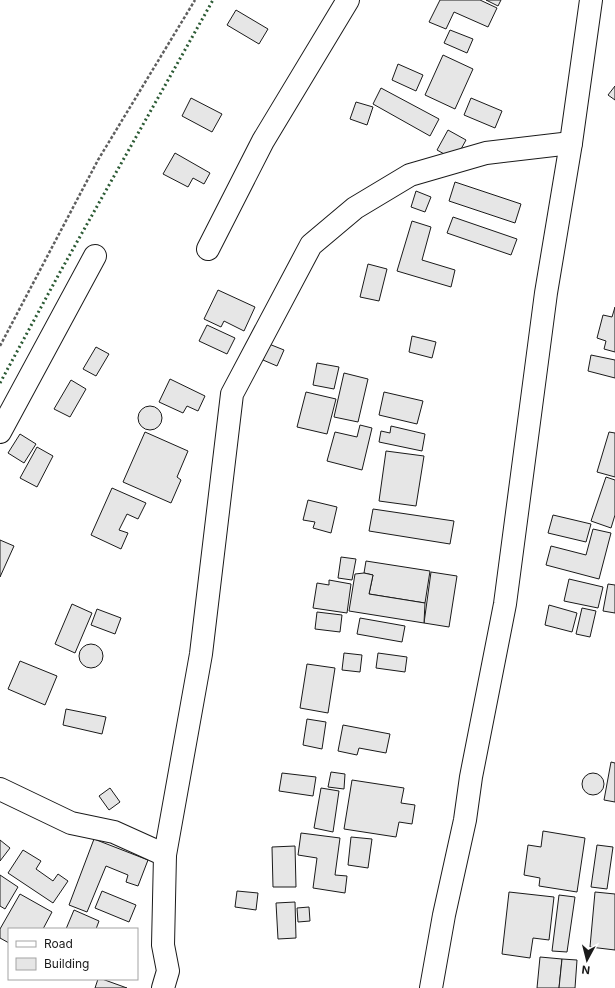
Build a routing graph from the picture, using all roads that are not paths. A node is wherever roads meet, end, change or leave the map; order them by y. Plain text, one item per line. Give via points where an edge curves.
1 (348, 0) edge
2 (591, 0) edge
3 (571, 143) junction
4 (208, 249) dead end
5 (95, 256) dead end
6 (0, 432) edge
7 (0, 790) edge
8 (165, 855) junction
9 (163, 988) edge
10 (431, 988) edge

1 - 4 street via 263,141
2 - 3 street
3 - 8 street via 486,153 410,175 354,208 311,246 232,394 201,654
3 - 10 street via 546,293 505,604
5 - 6 street
7 - 8 street via 71,823 114,832
8 - 9 street via 163,945 168,971

